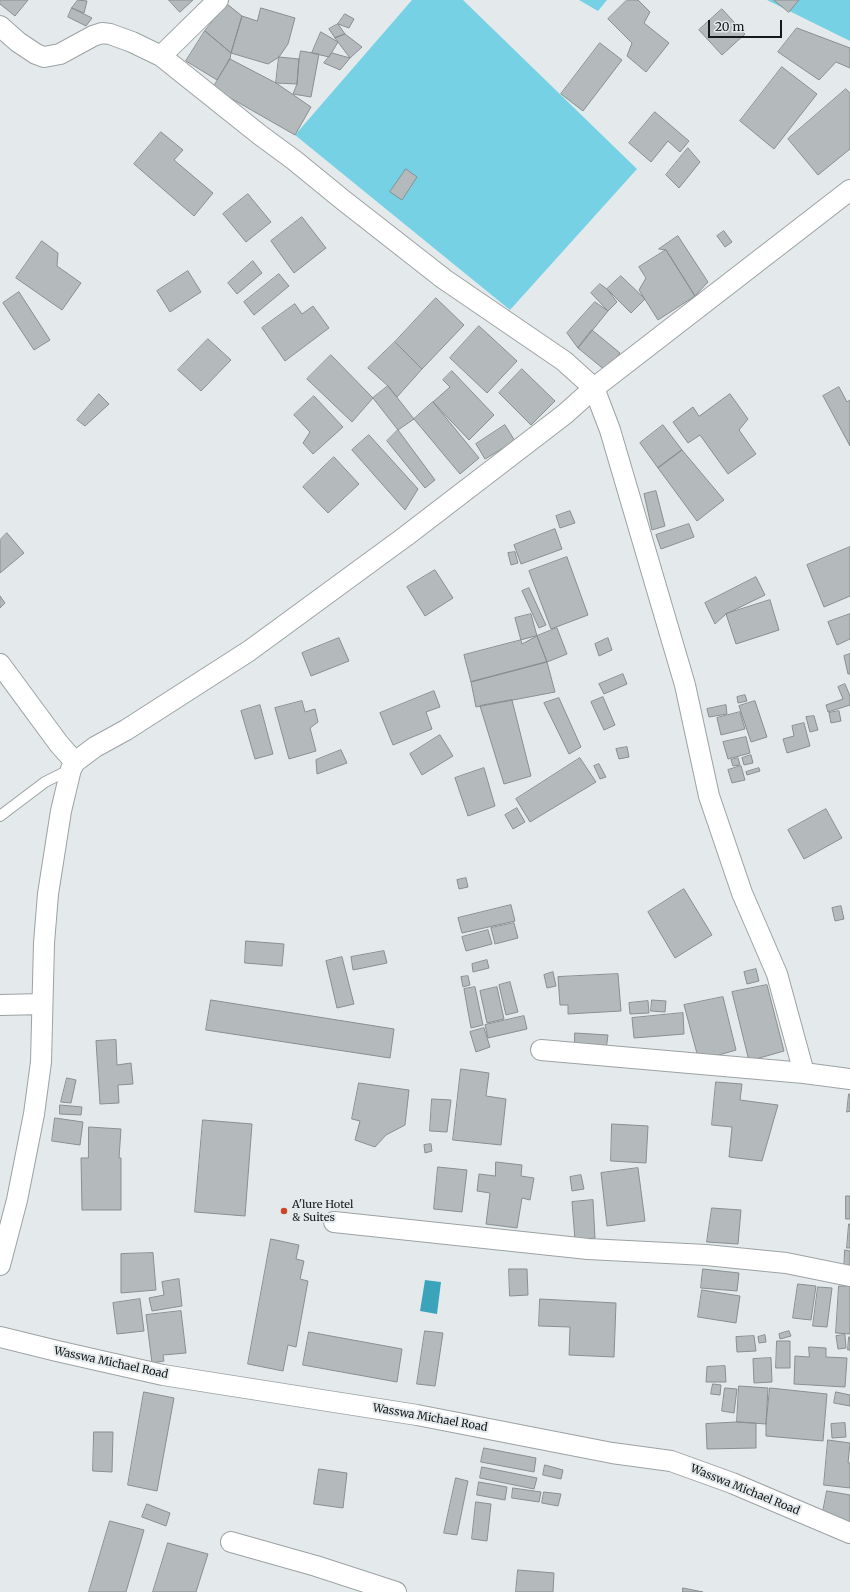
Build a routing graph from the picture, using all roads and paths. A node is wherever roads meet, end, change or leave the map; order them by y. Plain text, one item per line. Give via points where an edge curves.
1 (218, 0) edge
2 (0, 26) edge
3 (161, 56) junction
4 (850, 190) edge
5 (594, 388) junction
6 (0, 664) edge
7 (73, 766) junction
8 (0, 816) edge
9 (42, 1004) junction
10 (0, 1005) edge
11 (541, 1050) dead end
12 (804, 1073) junction
13 (850, 1079) edge
14 (334, 1222) dead end
15 (0, 1265) edge
16 (850, 1276) edge
17 (0, 1337) edge
18 (850, 1534) edge
19 (230, 1542) dead end
20 (396, 1592) edge

1 - 3 street
2 - 3 street via 18,42 44,57 60,54 102,33 132,42
3 - 5 street via 444,279 553,353
4 - 5 street
5 - 7 street via 565,414 307,610 249,651 95,747
5 - 12 street via 610,430 685,685 709,796 742,893 776,974
6 - 7 street
7 - 8 lane via 45,782
7 - 9 street via 61,811 48,894
9 - 10 street
9 - 15 street via 41,1062 34,1114 17,1200
11 - 12 street
12 - 13 street
14 - 16 street via 588,1249 706,1255 786,1263
17 - 18 street, Wasswa Michael Road via 57,1352 163,1374 417,1415 671,1462 732,1483
19 - 20 street

